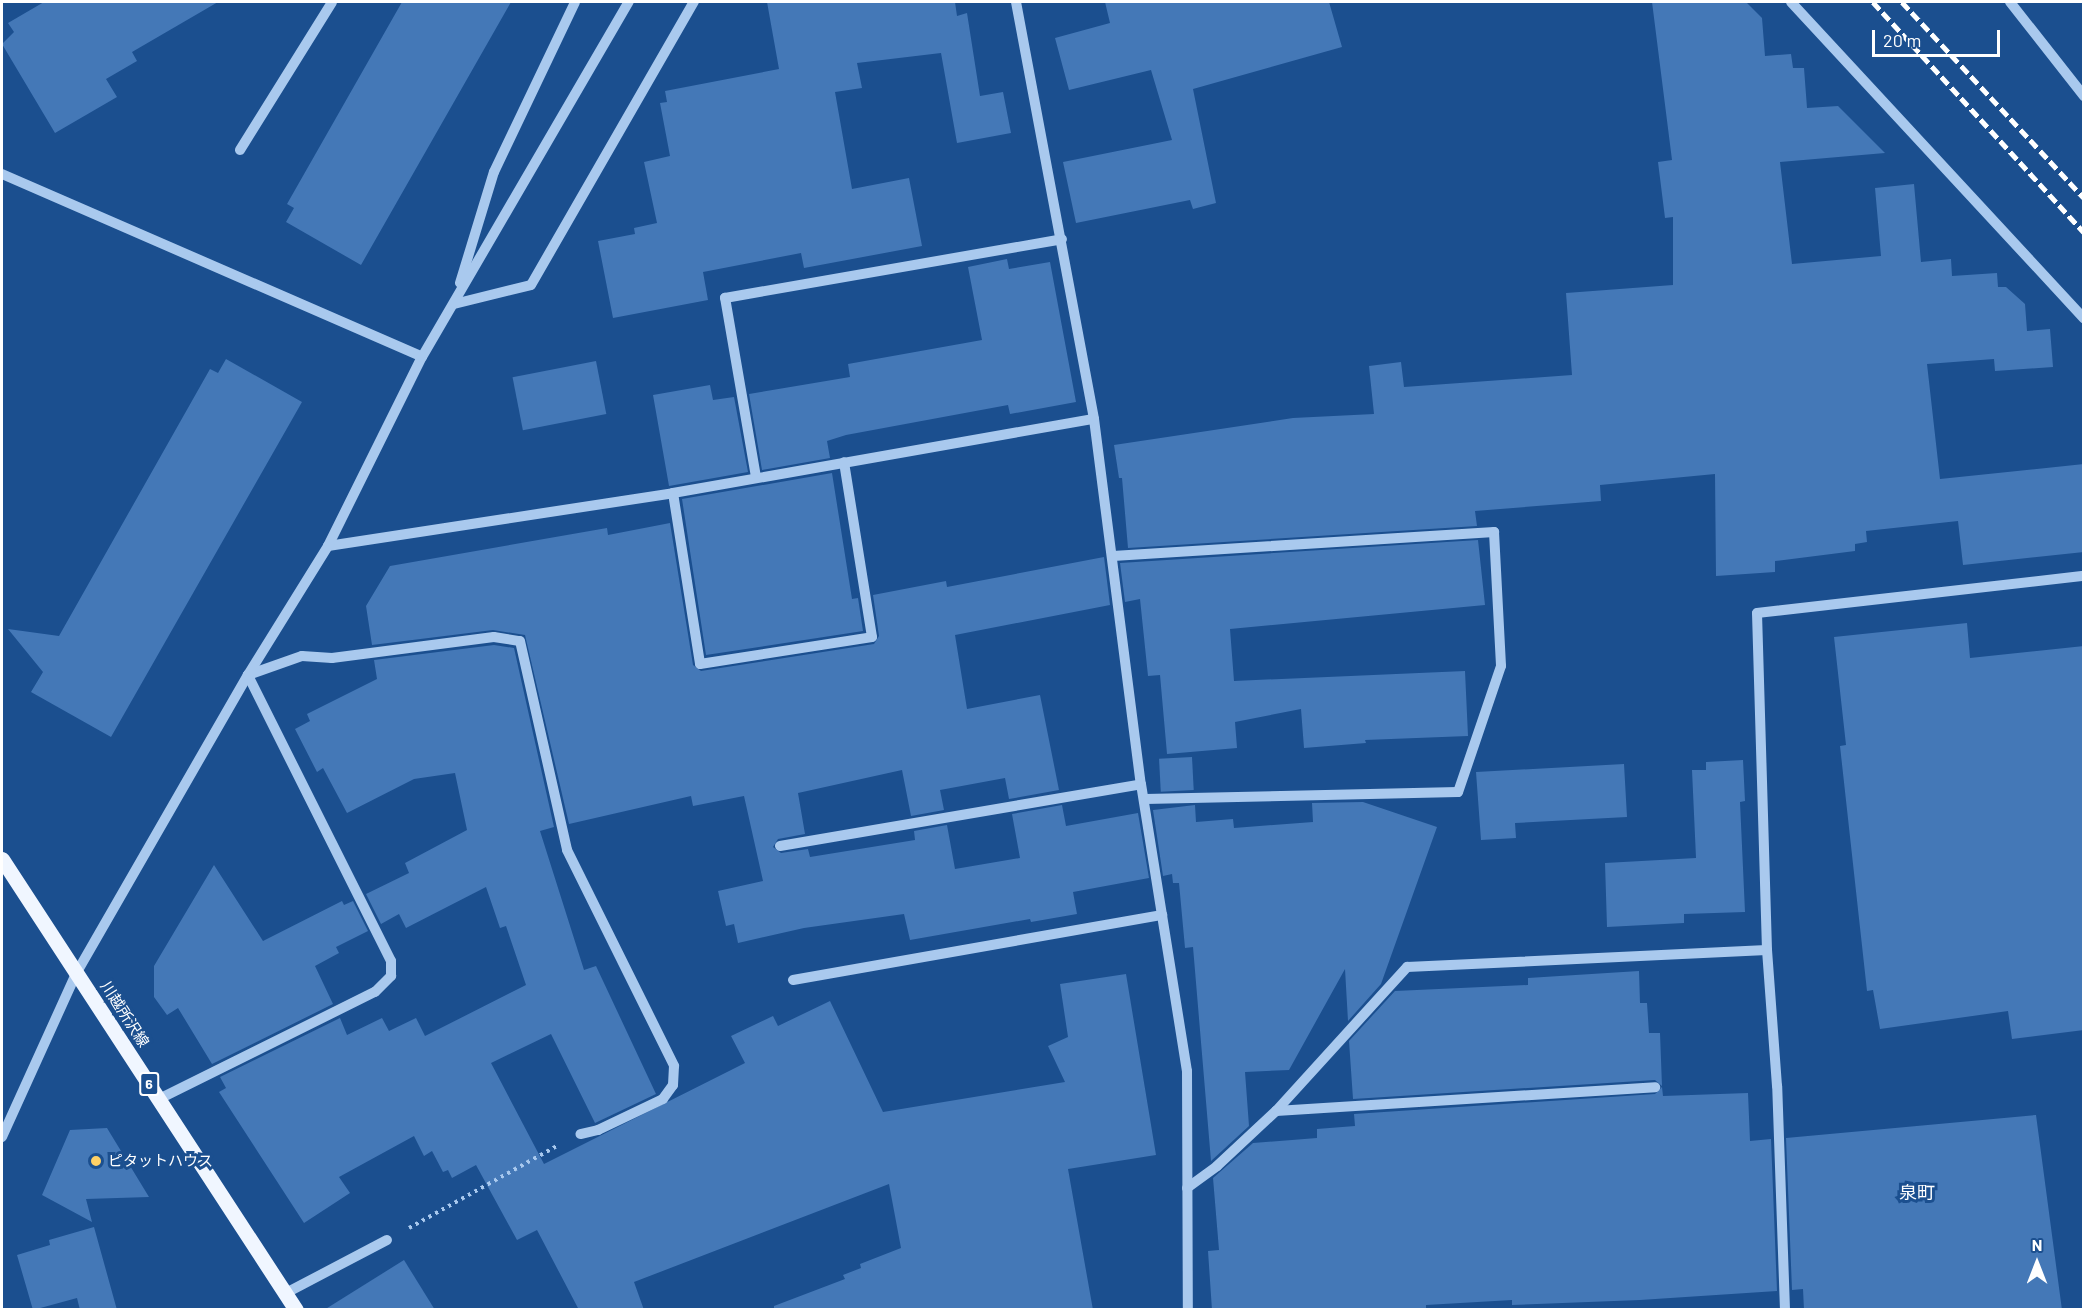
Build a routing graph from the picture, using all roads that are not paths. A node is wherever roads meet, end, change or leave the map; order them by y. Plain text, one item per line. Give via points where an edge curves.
1 (332, 2) edge
2 (575, 2) edge
3 (629, 2) edge
4 (694, 2) edge
5 (1016, 2) edge
6 (1791, 2) edge
7 (2010, 2) edge
8 (2084, 96) edge
9 (240, 150) dead end
10 (2, 174) edge
11 (1062, 239) junction
12 (454, 304) junction
13 (2084, 318) edge
14 (422, 357) junction
15 (1094, 419) junction
16 (844, 462) junction
17 (756, 477) junction
18 (673, 493) junction
19 (328, 546) junction
20 (1113, 556) junction
21 (2084, 576) edge
22 (248, 675) junction
23 (1141, 784) junction
24 (1145, 799) junction
25 (780, 846) dead end
26 (2, 859) edge
27 (1162, 915) junction
28 (1767, 950) junction
29 (77, 972) junction
30 (793, 980) dead end
31 (1655, 1086) dead end
32 (159, 1099) junction
33 (1276, 1111) junction
34 (580, 1134) road end
35 (2, 1137) edge
36 (1187, 1188) junction
37 (387, 1240) road end
38 (286, 1293) junction
39 (296, 1310) edge
40 (1188, 1310) edge
41 (1785, 1310) edge

1 - 9 street
2 - 12 street via 494,172
3 - 12 street
4 - 12 street via 531,285
5 - 11 street
6 - 13 street
7 - 8 street
10 - 14 street
11 - 15 street
11 - 17 street via 725,298
12 - 14 street
14 - 19 street
15 - 16 street
15 - 20 street
16 - 17 street
16 - 18 street via 872,637 700,664
17 - 18 street
18 - 19 street
19 - 22 street
20 - 23 street
20 - 24 street via 1494,532 1501,666 1458,792
21 - 28 street via 1757,613
22 - 29 street
22 - 32 street via 391,961 391,976 375,992
22 - 34 street via 302,656 332,658 494,637 520,641 567,850 674,1066 673,1085 663,1098
23 - 24 street
23 - 25 street
24 - 27 street
26 - 29 main road, 川越所沢線 / 6
27 - 30 street
27 - 36 street via 1187,1071
28 - 33 street via 1407,967
28 - 41 street via 1778,1086
29 - 32 main road, 川越所沢線 / 6
29 - 35 street
31 - 33 street
32 - 38 main road, 川越所沢線 / 6
33 - 36 street
36 - 40 street
37 - 38 street
38 - 39 main road, 川越所沢線 / 6

